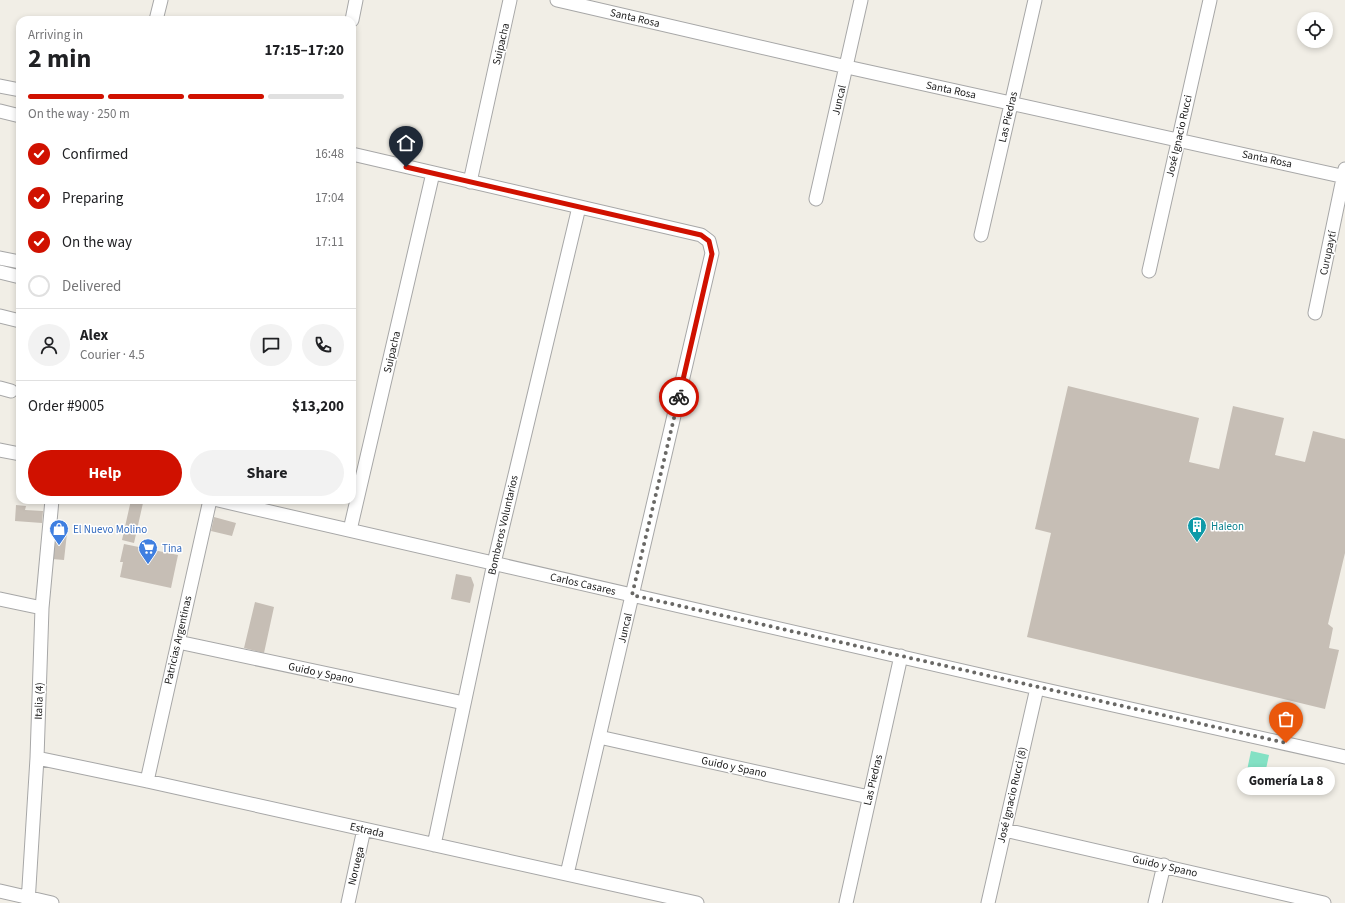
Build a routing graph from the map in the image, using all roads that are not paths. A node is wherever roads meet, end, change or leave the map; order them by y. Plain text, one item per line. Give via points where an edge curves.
1 (161, 0) edge
2 (356, 0) edge
3 (510, 0) edge
4 (557, 0) edge
5 (861, 0) edge
6 (1035, 0) edge
7 (1210, 0) edge
8 (157, 16) edge
9 (353, 16) edge
10 (847, 67) junction
11 (0, 86) edge
12 (16, 89) edge
13 (1011, 103) junction
14 (0, 111) edge
15 (16, 115) edge
16 (1178, 140) junction
17 (356, 155) edge
18 (433, 173) junction
19 (1344, 174) edge
20 (470, 182) junction
21 (816, 199) dead end
22 (579, 207) junction
23 (981, 235) dead end
24 (0, 258) edge
25 (16, 261) edge
26 (1149, 271) dead end
27 (0, 272) edge
28 (16, 276) edge
29 (1315, 313) dead end
30 (0, 316) edge
31 (16, 320) edge
32 (0, 450) edge
33 (16, 453) edge
34 (52, 504) edge
35 (209, 504) edge
36 (236, 504) edge
37 (350, 530) junction
38 (494, 563) junction
39 (632, 595) junction
40 (0, 599) edge
41 (42, 608) junction
42 (178, 642) junction
43 (901, 656) junction
44 (1037, 688) junction
45 (464, 703) junction
46 (599, 738) junction
47 (1345, 756) edge
48 (37, 758) junction
49 (147, 781) junction
50 (869, 797) junction
51 (364, 829) junction
52 (1005, 830) junction
53 (434, 844) junction
54 (1164, 865) junction
55 (567, 874) junction
56 (0, 891) edge
57 (29, 900) edge
58 (673, 900) edge
59 (52, 903) edge
60 (348, 903) edge
61 (697, 903) edge
62 (846, 903) edge
63 (988, 903) edge
64 (1155, 903) edge
65 (1324, 903) edge

1 - 8 street
2 - 9 street
3 - 20 street, Suipacha
4 - 10 street, Santa Rosa
5 - 10 street, Juncal
6 - 13 street, Las Piedras
7 - 16 street, José Ignacio Rucci
10 - 13 street, Santa Rosa
10 - 21 street, Juncal
11 - 12 street
13 - 16 street, Santa Rosa
13 - 23 street, Las Piedras
14 - 15 street
16 - 19 street, Santa Rosa
16 - 26 street, José Ignacio Rucci
17 - 18 street
18 - 20 street
18 - 37 street, Suipacha
19 - 29 street, Curupaytí
20 - 22 street
22 - 38 street, Bomberos Voluntarios
22 - 39 street, Juncal via 701,235 709,241 712,254
24 - 25 street
27 - 28 street
30 - 31 street
32 - 33 street
34 - 41 street, Italia (4)
35 - 42 street, Patricias Argentinas
36 - 37 street, Carlos Casares
37 - 38 street, Carlos Casares
38 - 39 street, Carlos Casares
38 - 45 street, Bomberos Voluntarios
39 - 43 street, Carlos Casares
39 - 46 street, Juncal
40 - 41 street
41 - 48 street, Italia (4)
42 - 45 street, Guido y Spano
42 - 49 street, Patricias Argentinas
43 - 44 street, Carlos Casares
43 - 50 street, Las Piedras
44 - 47 street, Carlos Casares
44 - 52 street, José Ignacio Rucci (8)
45 - 53 street, Bomberos Voluntarios
46 - 50 street, Guido y Spano
46 - 55 street, Juncal
48 - 49 street, Estrada
48 - 57 street, Italia (4)
49 - 51 street, Estrada
50 - 62 street, Las Piedras
51 - 53 street, Estrada
51 - 60 street, Noruega
52 - 54 street, Guido y Spano
52 - 63 street, José Ignacio Rucci (8)
53 - 55 street, Estrada
54 - 64 street
54 - 65 street, Guido y Spano
55 - 58 street, Estrada
56 - 57 street
57 - 59 street
58 - 61 street, Estrada

